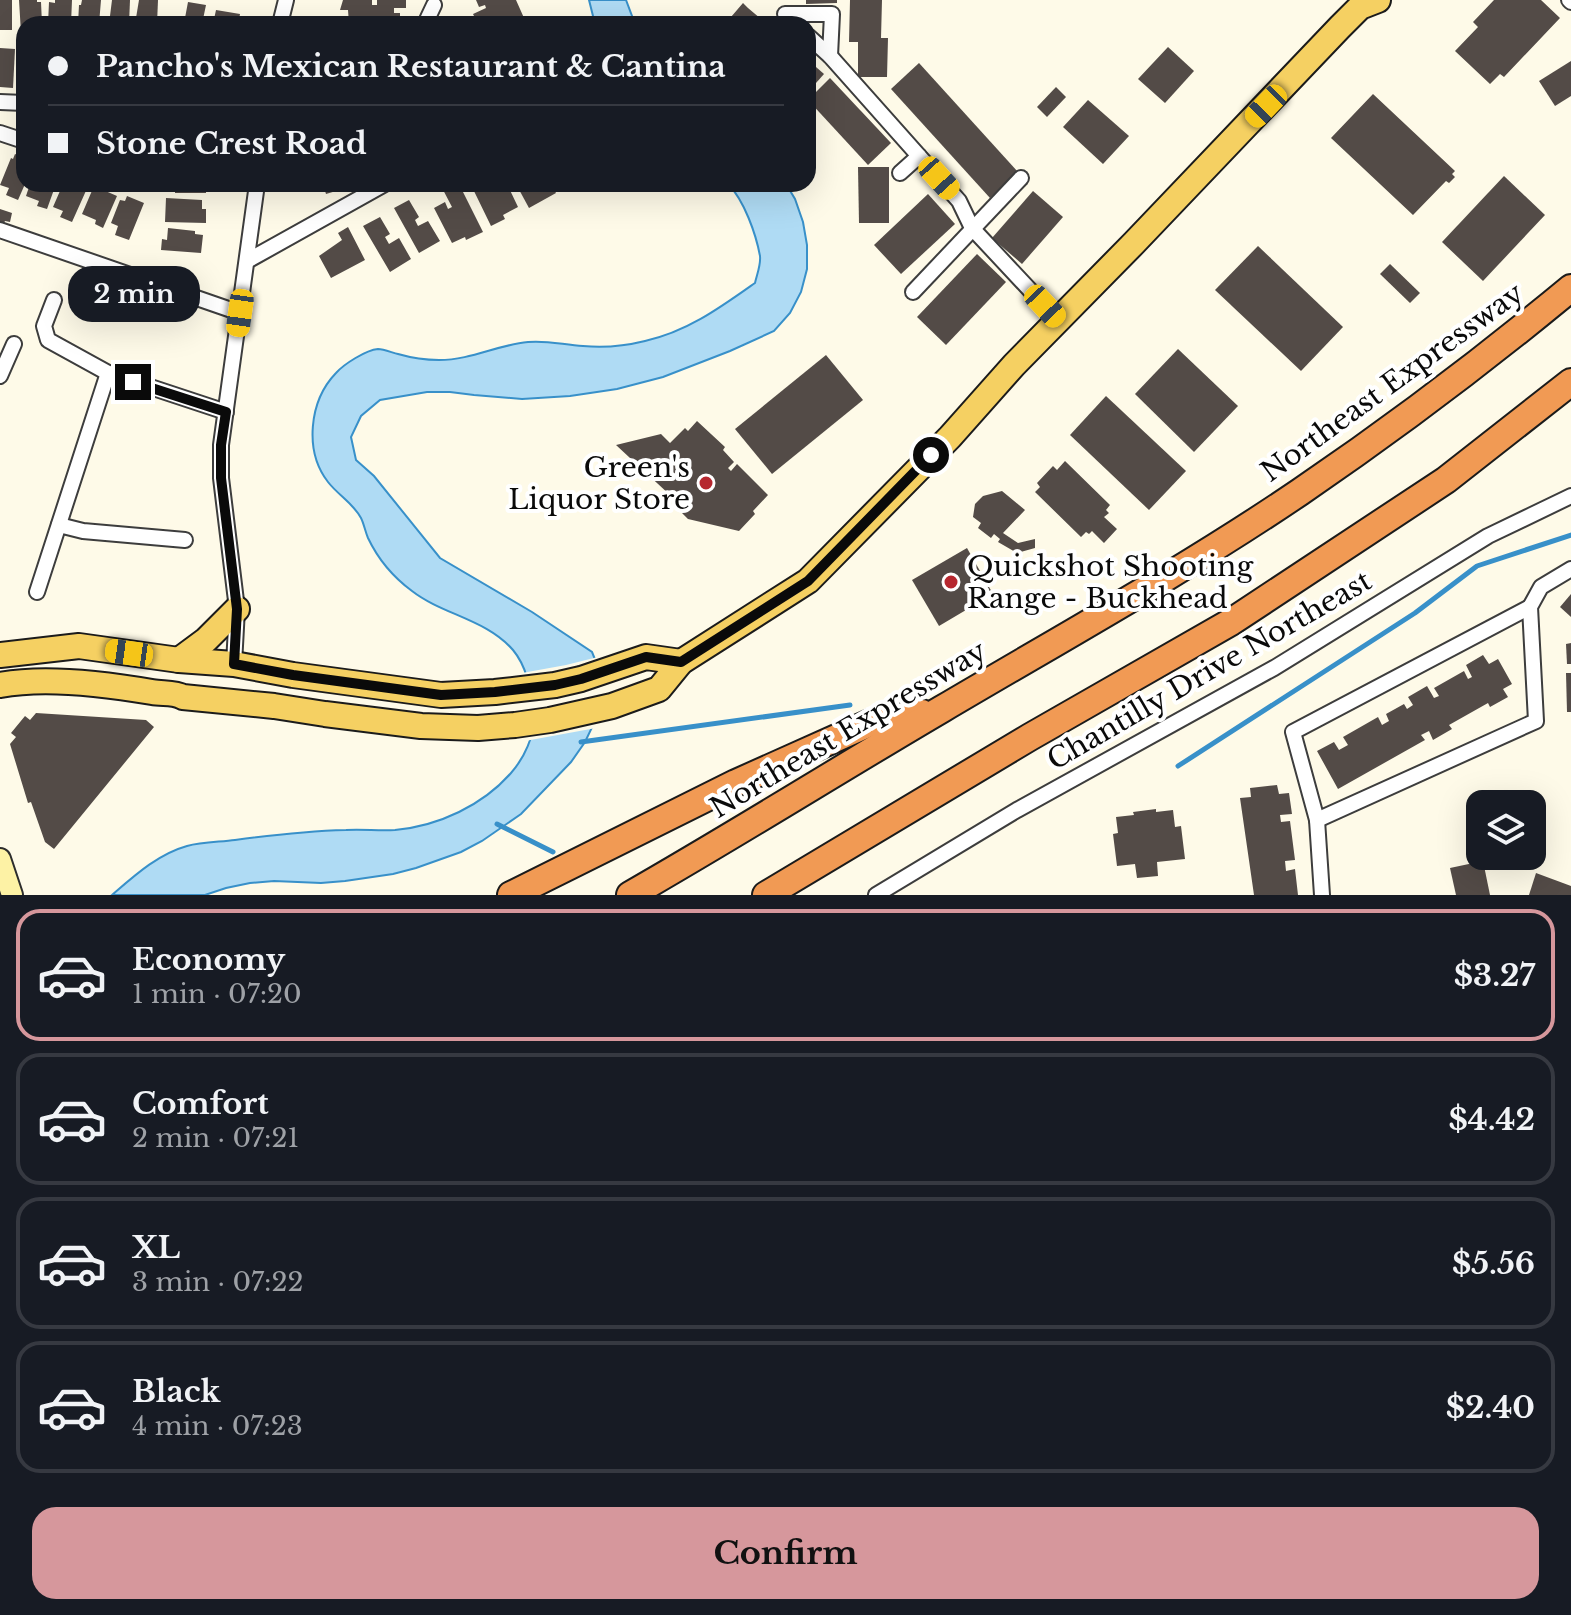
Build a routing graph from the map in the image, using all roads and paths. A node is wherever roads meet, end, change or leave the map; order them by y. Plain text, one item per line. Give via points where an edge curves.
1 (1366, 2) edge
2 (434, 5) dead end
3 (429, 16) edge
4 (787, 16) edge
5 (816, 43) edge
6 (830, 56) junction
7 (919, 156) junction
8 (900, 173) dead end
9 (1021, 178) dead end
10 (256, 192) edge
11 (371, 192) edge
12 (972, 228) junction
13 (0, 230) edge
14 (247, 261) junction
15 (1571, 288) edge
16 (913, 292) dead end
17 (54, 300) dead end
18 (240, 313) junction
19 (1058, 320) junction
20 (14, 344) dead end
21 (108, 373) junction
22 (0, 376) edge
23 (1571, 382) edge
24 (226, 412) junction
25 (1571, 496) edge
26 (59, 525) junction
27 (185, 540) dead end
28 (1571, 569) edge
29 (37, 592) dead end
30 (1530, 607) junction
31 (237, 609) junction
32 (0, 655) edge
33 (179, 660) junction
34 (681, 662) junction
35 (234, 664) junction
36 (9, 683) edge
37 (103, 683) junction
38 (0, 698) edge
39 (274, 706) junction
40 (942, 709) junction
41 (1317, 820) junction
42 (0, 859) edge
43 (12, 895) edge
44 (511, 895) edge
45 (630, 895) edge
46 (766, 895) edge
47 (876, 895) edge
48 (1322, 895) edge

1 - 19 main road
2 - 3 street
4 - 6 street via 832,14
5 - 6 street
6 - 7 street
7 - 8 street
7 - 12 street via 959,201
9 - 12 street
10 - 14 street
11 - 14 street
12 - 16 street
12 - 19 street
13 - 18 street
14 - 18 street
15 - 40 highway, Northeast Expressway via 1398,424 1298,493
17 - 21 street via 44,326 48,340
18 - 24 street
19 - 34 main road via 808,581
20 - 22 street
21 - 24 street
21 - 26 street
23 - 46 highway via 1446,480 1231,622
24 - 31 street via 221,478
25 - 47 street, Chantilly Drive Northeast via 1488,536 1274,668
26 - 27 street
26 - 29 street
28 - 30 street via 1541,587
30 - 41 street via 1536,721
30 - 41 street via 1293,732
31 - 33 main road
31 - 35 street
32 - 33 main road via 79,646
33 - 35 main road
34 - 35 main road via 646,657 555,685 441,695
34 - 39 main road via 659,689 640,697 538,722 441,727
35 - 37 main road via 204,686 123,679
35 - 39 main road via 244,688
36 - 37 main road
36 - 38 main road
37 - 39 main road
40 - 44 highway via 870,723
40 - 45 highway, Northeast Expressway
41 - 48 street
42 - 43 main road

